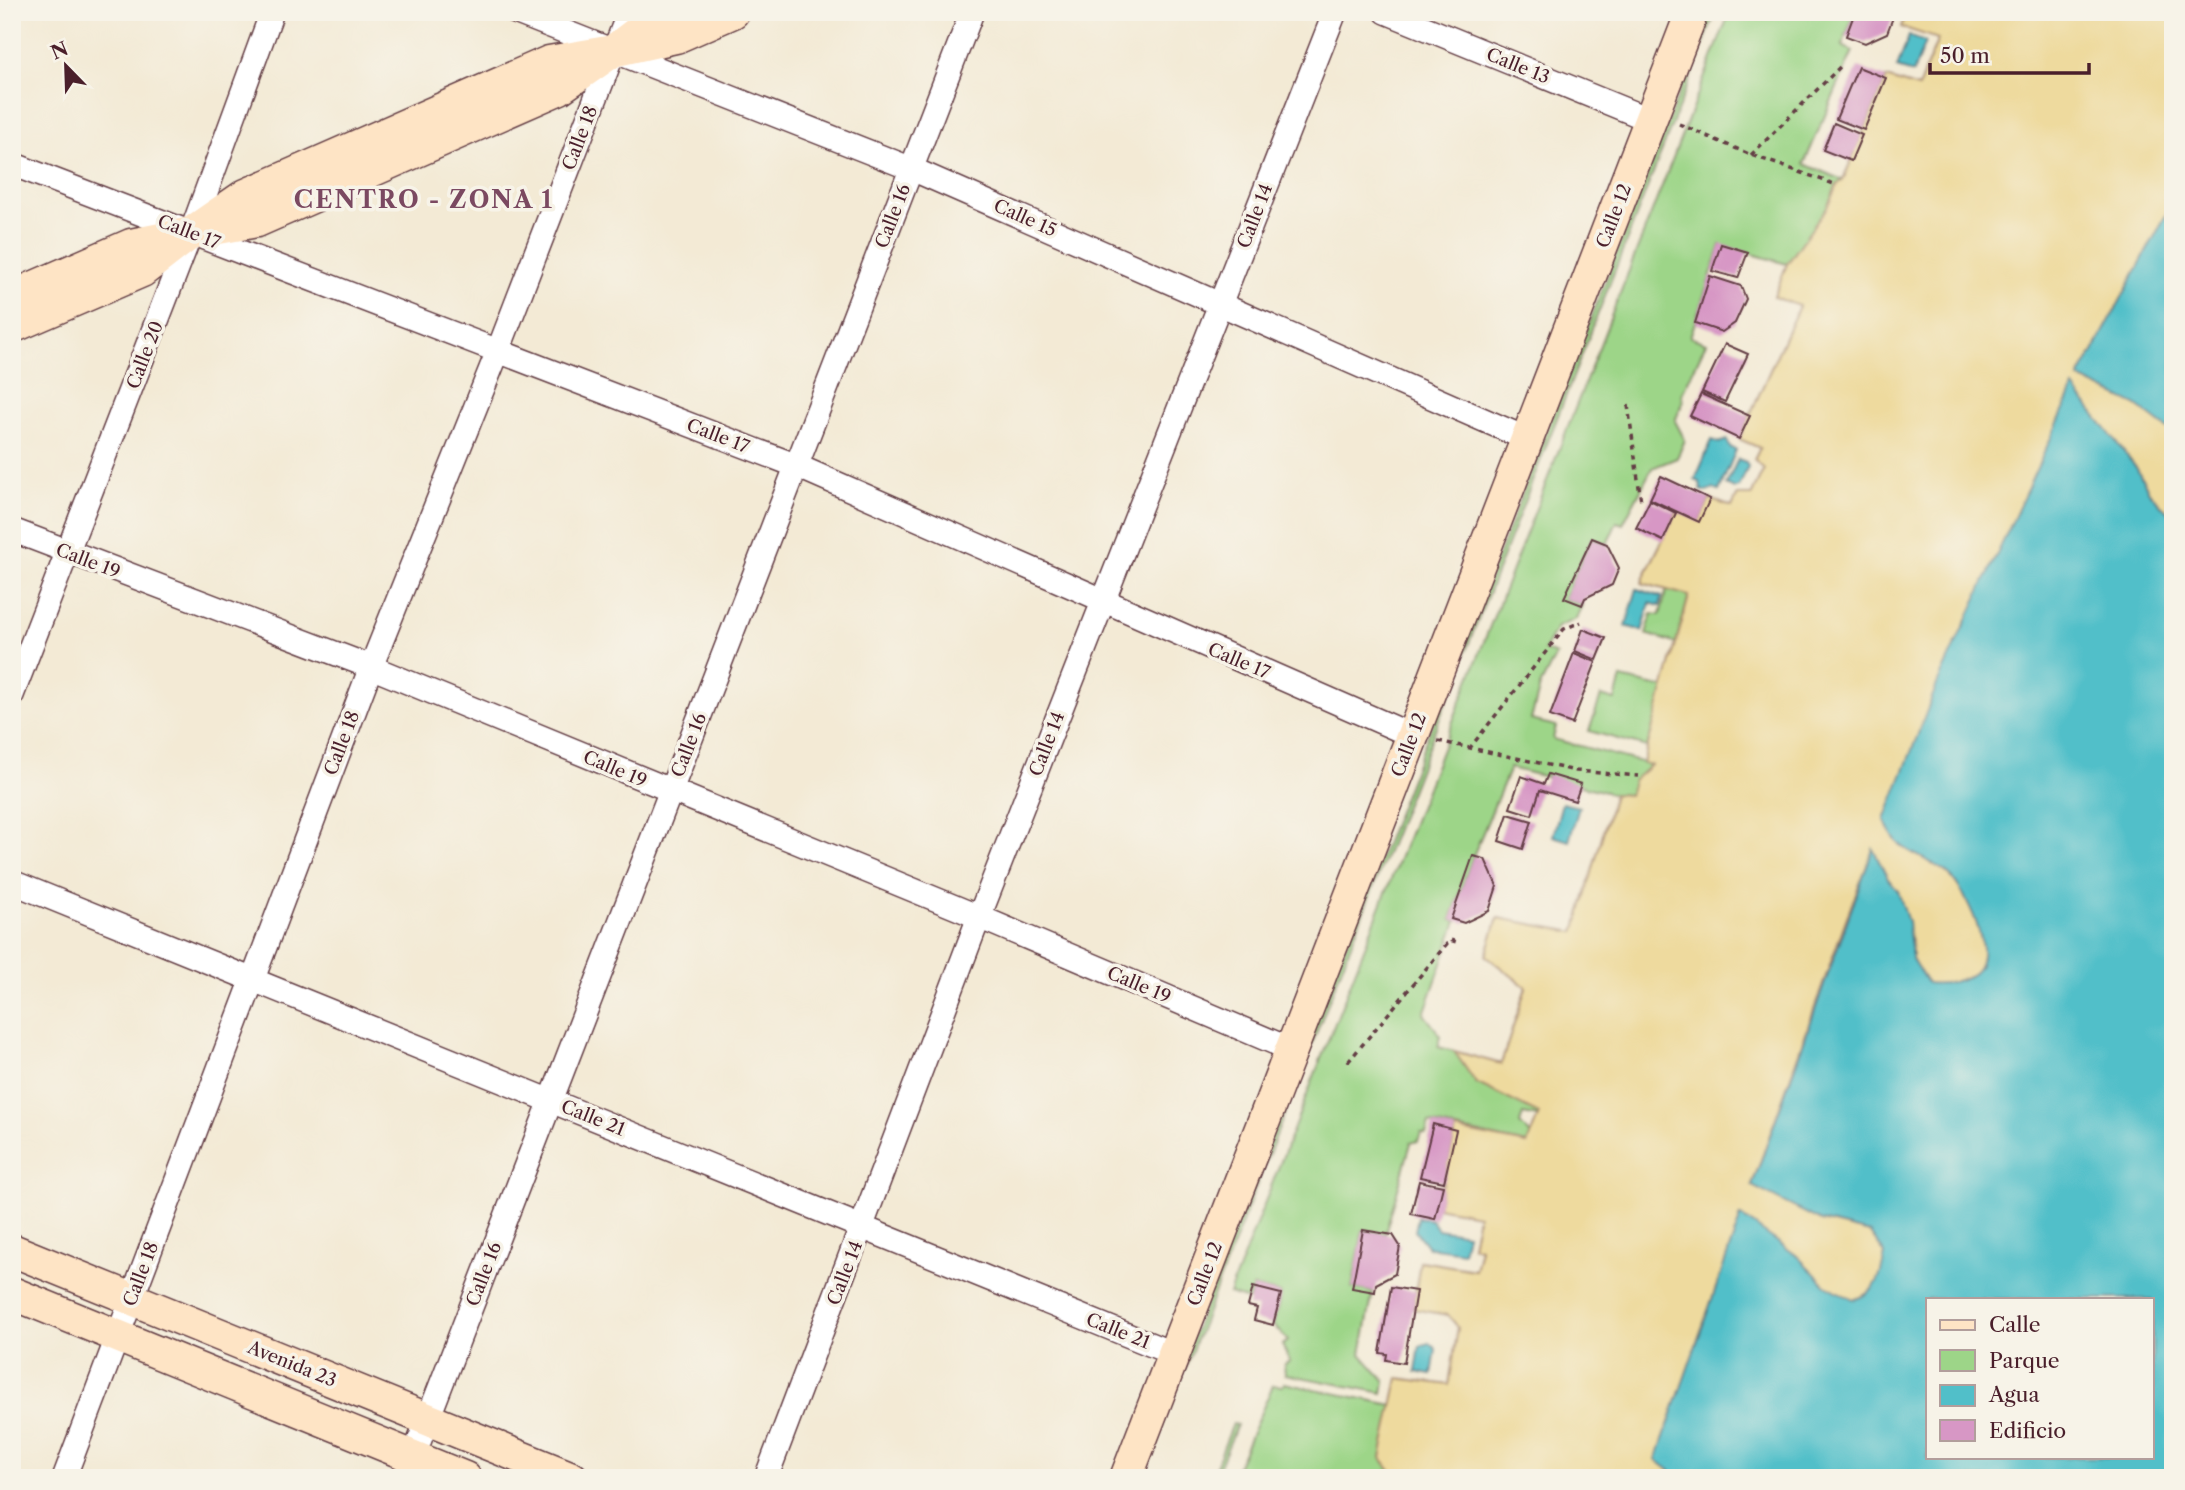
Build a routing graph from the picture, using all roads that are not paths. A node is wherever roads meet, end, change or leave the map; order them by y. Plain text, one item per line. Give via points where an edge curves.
1 (272, 12) edge
2 (515, 12) edge
3 (629, 12) edge
4 (664, 12) edge
5 (733, 12) edge
6 (972, 12) edge
7 (1335, 12) edge
8 (1386, 12) edge
9 (1692, 12) edge
10 (613, 51) junction
11 (1665, 122) junction
12 (12, 164) edge
13 (912, 169) junction
14 (191, 233) junction
15 (12, 297) edge
16 (1221, 304) junction
17 (12, 327) edge
18 (498, 351) junction
19 (1527, 439) junction
20 (797, 466) junction
21 (12, 530) edge
22 (68, 554) junction
23 (1103, 602) junction
24 (371, 667) junction
25 (12, 695) edge
26 (1425, 739) junction
27 (671, 792) junction
28 (12, 882) edge
29 (979, 917) junction
30 (252, 980) junction
31 (1292, 1049) junction
32 (551, 1101) junction
33 (862, 1227) junction
34 (12, 1250) edge
35 (12, 1293) edge
36 (132, 1299) junction
37 (118, 1336) junction
38 (1174, 1354) junction
39 (428, 1419) junction
40 (409, 1467) edge
41 (64, 1478) edge
42 (465, 1478) edge
43 (572, 1478) edge
44 (766, 1478) edge
45 (1126, 1478) edge

1 - 14 street, Calle 20
2 - 10 street, Calle 15
3 - 10 street, Calle 18
4 - 10 main road
5 - 10 main road via 676,37
6 - 13 street, Calle 16
7 - 16 street, Calle 14
8 - 11 street, Calle 13
9 - 11 main road, Calle 12
10 - 13 street, Calle 15
10 - 14 main road via 560,88 269,215
10 - 18 street, Calle 18
11 - 19 main road, Calle 12
12 - 14 street, Calle 17
13 - 16 street, Calle 15
13 - 20 street, Calle 16
14 - 15 main road via 131,245
14 - 17 main road via 142,271
14 - 18 street, Calle 17
14 - 22 street, Calle 20
16 - 19 street, Calle 15
16 - 23 street, Calle 14
18 - 20 street, Calle 17
18 - 24 street, Calle 18
19 - 26 main road, Calle 12
20 - 23 street, Calle 17
20 - 27 street, Calle 16
21 - 22 street, Calle 19
22 - 24 street, Calle 19
22 - 25 street, Calle 20
23 - 26 street, Calle 17
23 - 29 street, Calle 14
24 - 27 street, Calle 19
24 - 30 street, Calle 18
26 - 31 main road, Calle 12
27 - 29 street, Calle 19
27 - 32 street, Calle 16
28 - 30 street, Calle 21
29 - 31 street, Calle 19
29 - 33 street, Calle 14
30 - 32 street, Calle 21
30 - 36 street, Calle 18
31 - 38 main road, Calle 12
32 - 33 street, Calle 21
32 - 39 street, Calle 16
33 - 38 street, Calle 21
33 - 44 street, Calle 14
34 - 36 main road, Avenida 23
35 - 37 main road
36 - 37 street, Calle 18
36 - 39 main road, Avenida 23
37 - 40 main road
37 - 41 street, Calle 18
38 - 45 main road, Calle 12
39 - 40 street, Calle 16
39 - 43 main road, Avenida 23
40 - 42 main road

